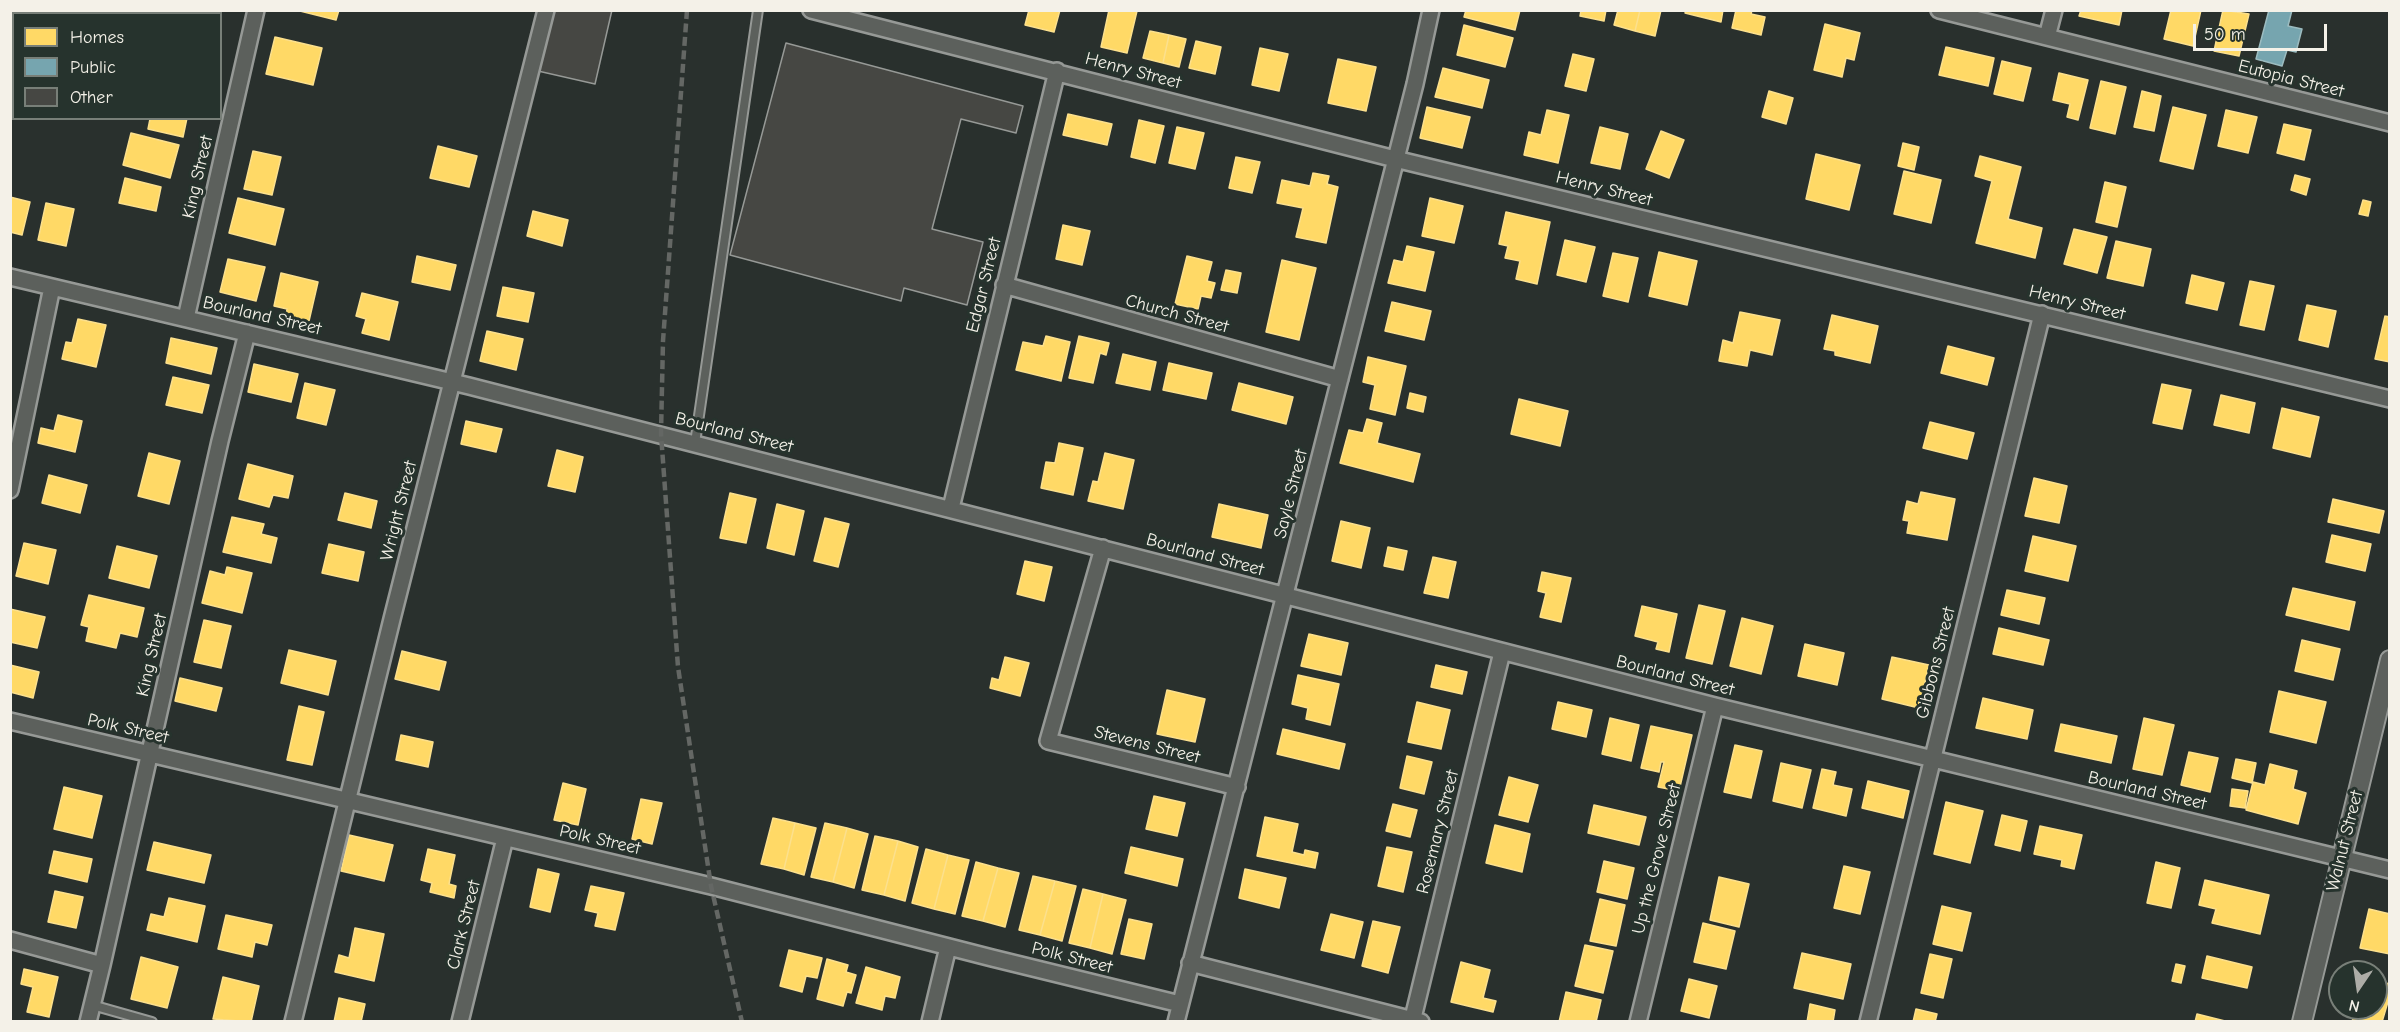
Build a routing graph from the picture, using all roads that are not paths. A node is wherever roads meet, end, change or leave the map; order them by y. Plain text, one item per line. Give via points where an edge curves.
1 (256, 10) edge
2 (546, 10) edge
3 (758, 10) edge
4 (811, 10) edge
5 (1431, 10) edge
6 (1940, 10) edge
7 (2054, 10) edge
8 (2047, 37) junction
9 (1057, 71) junction
10 (2390, 123) edge
11 (1395, 159) junction
12 (10, 277) edge
13 (1004, 285) junction
14 (52, 287) junction
15 (2042, 314) junction
16 (186, 318) junction
17 (247, 333) junction
18 (1340, 379) junction
19 (452, 382) junction
20 (2390, 399) edge
21 (695, 443) junction
22 (10, 490) edge
23 (951, 508) junction
24 (1103, 548) junction
25 (1286, 596) junction
26 (1502, 652) junction
27 (2390, 660) edge
28 (1715, 706) junction
29 (10, 721) edge
30 (150, 754) junction
31 (1932, 759) junction
32 (1237, 787) junction
33 (347, 800) junction
34 (505, 838) junction
35 (2341, 857) junction
36 (2390, 870) edge
37 (10, 940) edge
38 (948, 947) junction
39 (1190, 963) junction
40 (102, 965) junction
41 (1180, 1004) junction
42 (92, 1005) junction
43 (1415, 1021) edge
44 (88, 1022) edge
45 (152, 1022) edge
46 (293, 1022) edge
47 (460, 1022) edge
48 (930, 1022) edge
49 (1176, 1022) edge
50 (1638, 1022) edge
51 (1868, 1022) edge
52 (2302, 1022) edge

1 - 16 street, King Street
2 - 19 street, Wright Street
3 - 21 lane
4 - 9 street, Henry Street
5 - 11 street, Sayle Street
6 - 8 street, Eutopia Street
7 - 8 street
8 - 10 street, Eutopia Street
9 - 11 street, Henry Street
9 - 13 street, Edgar Street
11 - 15 street, Henry Street
11 - 18 street, Sayle Street
12 - 14 street, Bourland Street
13 - 18 street, Church Street
13 - 23 street, Edgar Street
14 - 16 street, Bourland Street
14 - 22 street
15 - 20 street, Henry Street
15 - 31 street, Gibbons Street
16 - 17 street, Bourland Street
17 - 19 street, Bourland Street
17 - 30 street, King Street
18 - 25 street, Sayle Street
19 - 21 street, Bourland Street
19 - 33 street, Wright Street
21 - 23 street, Bourland Street
23 - 24 street, Bourland Street
24 - 25 street, Bourland Street
24 - 32 street, Stevens Street via 1048,741
25 - 26 street, Bourland Street
25 - 32 street, Sayle Street
26 - 28 street, Bourland Street
26 - 43 street, Rosemary Street
27 - 35 street, Walnut Street
28 - 31 street, Bourland Street
28 - 50 street, Up the Grove Street
29 - 30 street, Polk Street
30 - 33 street, Polk Street
30 - 40 street, King Street
31 - 35 street, Bourland Street
31 - 51 street, Gibbons Street
32 - 39 street, Sayle Street
33 - 34 street, Polk Street
33 - 46 street, Wright Street
34 - 38 street, Polk Street
34 - 47 street, Clark Street
35 - 36 street, Bourland Street
35 - 52 street, Walnut Street
37 - 40 street
38 - 41 street, Polk Street
38 - 48 street
39 - 41 street, Sayle Street
39 - 43 street
40 - 42 street, King Street
41 - 49 street, Sayle Street
42 - 44 street, King Street
42 - 45 lane

